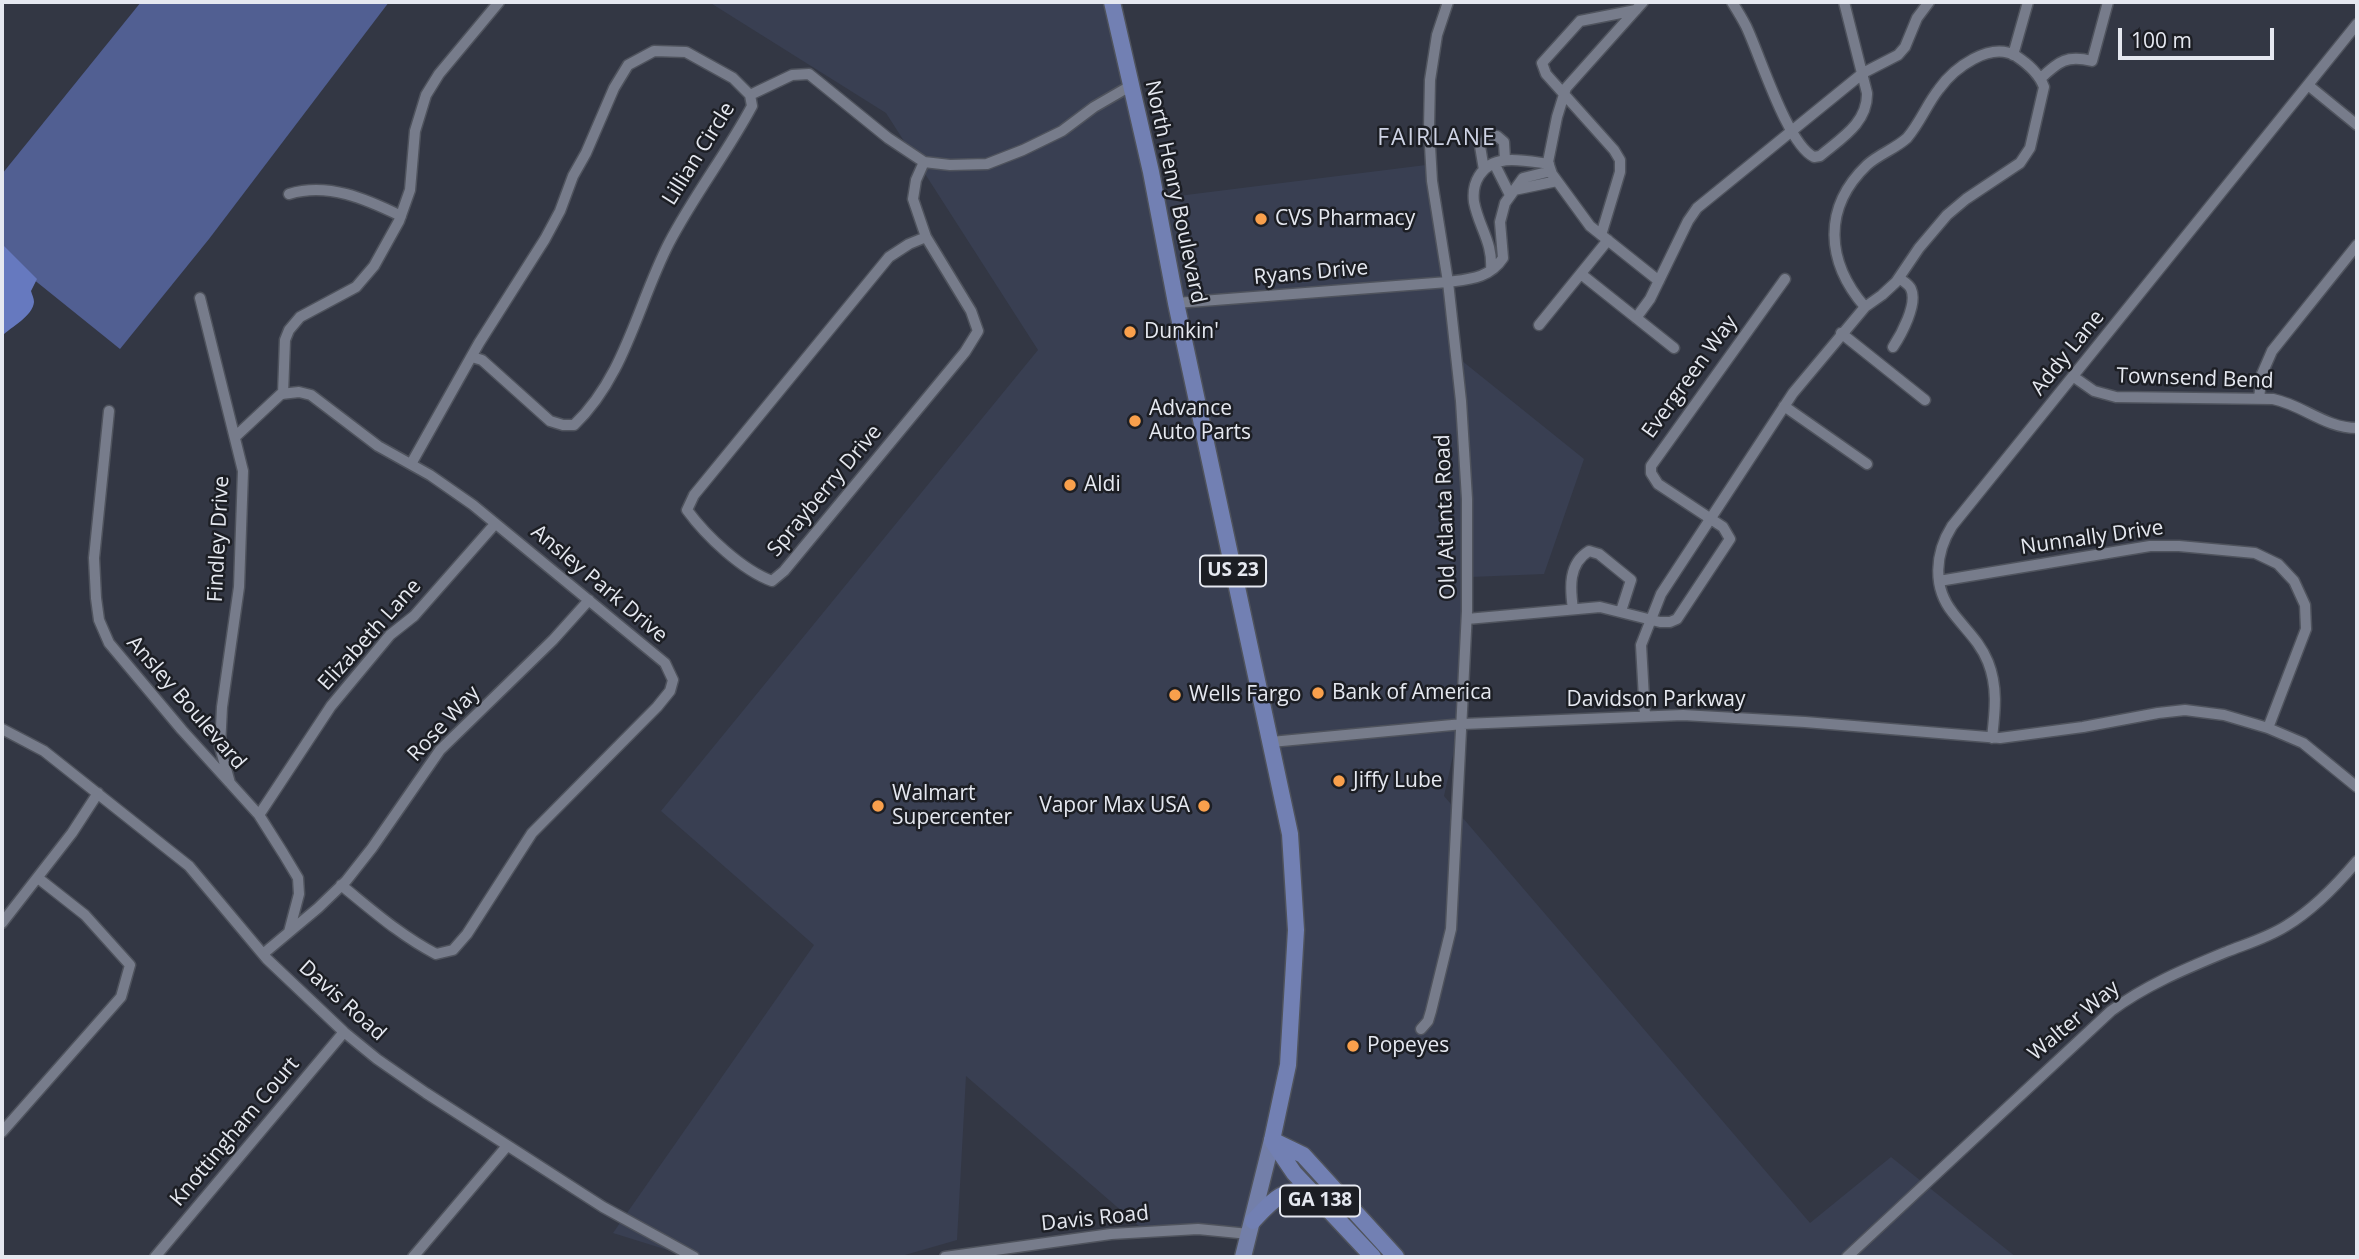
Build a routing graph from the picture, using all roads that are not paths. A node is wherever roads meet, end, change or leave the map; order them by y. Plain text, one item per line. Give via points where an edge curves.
1 (499, 2) edge
2 (1112, 2) edge
3 (1448, 2) edge
4 (1732, 2) edge
5 (1844, 2) edge
6 (1929, 2) edge
7 (2028, 2) edge
8 (2108, 2) edge
9 (1639, 6) edge
10 (2357, 24) edge
11 (2013, 55) junction
12 (1863, 73) junction
13 (2041, 78) junction
14 (1132, 85) junction
15 (2308, 85) junction
16 (1564, 94) junction
17 (750, 95) junction
18 (2357, 125) edge
19 (1792, 130) junction
20 (924, 162) junction
21 (1499, 162) junction
22 (1550, 168) junction
23 (1484, 170) junction
24 (1557, 181) junction
25 (1512, 193) junction
26 (289, 194) dead end
27 (401, 216) junction
28 (926, 237) junction
29 (1604, 238) junction
30 (2357, 245) edge
31 (1491, 270) junction
32 (1581, 274) junction
33 (1899, 278) junction
34 (1785, 279) dead end
35 (1659, 281) junction
36 (1448, 282) junction
37 (200, 298) dead end
38 (1176, 303) junction
39 (1865, 307) junction
40 (1636, 318) junction
41 (1539, 325) dead end
42 (1841, 333) junction
43 (1893, 347) dead end
44 (1674, 348) dead end
45 (472, 357) junction
46 (2074, 377) junction
47 (283, 394) junction
48 (2259, 398) junction
49 (1925, 400) dead end
50 (1784, 406) junction
51 (109, 411) dead end
52 (2357, 428) edge
53 (234, 436) junction
54 (411, 464) junction
55 (1867, 464) dead end
56 (1710, 519) junction
57 (495, 524) junction
58 (1939, 581) junction
59 (589, 600) junction
60 (1573, 609) junction
61 (1621, 611) junction
62 (1467, 619) junction
63 (1650, 619) junction
64 (1644, 716) junction
65 (1463, 724) junction
66 (2268, 728) junction
67 (2, 729) edge
68 (1992, 738) junction
69 (1271, 743) junction
70 (231, 785) junction
71 (2357, 787) edge
72 (98, 793) junction
73 (259, 815) junction
74 (2357, 860) edge
75 (38, 877) junction
76 (341, 885) junction
77 (2, 923) edge
78 (289, 932) junction
79 (263, 954) junction
80 (1421, 1029) dead end
81 (344, 1032) junction
82 (2, 1132) edge
83 (1272, 1140) junction
84 (507, 1146) junction
85 (1312, 1193) junction
86 (1251, 1228) junction
87 (155, 1257) edge
88 (413, 1257) edge
89 (694, 1257) edge
90 (945, 1257) edge
91 (1243, 1257) edge
92 (1373, 1257) edge
93 (1396, 1257) edge
94 (1847, 1257) edge

1 - 27 street via 426,95 415,131 410,190
2 - 14 highway, North Henry Boulevard / US 23
3 - 36 street, Old Atlanta Road via 1430,80 1429,128 1432,181
4 - 19 street
5 - 12 street
6 - 12 street via 1898,55
7 - 11 street
8 - 13 street via 2092,61 2067,59
9 - 16 street
9 - 16 street via 1580,21 1546,57 1543,69
10 - 15 street, Addy Lane
11 - 13 street
11 - 39 street via 1988,53 1948,78 1908,136 1870,163 1849,188 1836,220 1836,254 1846,282
12 - 19 street
12 - 19 street via 1867,99 1863,116 1820,156 1809,155
13 - 33 street via 2043,93 2024,158 1947,215
14 - 20 street via 1062,131 987,164
14 - 38 highway, North Henry Boulevard / US 23
15 - 18 street
15 - 46 street, Addy Lane
16 - 22 street
16 - 29 street via 1620,160
17 - 20 street via 792,75 809,74
17 - 45 street, Lillian Circle via 733,78 686,52 654,51 628,65 550,230
17 - 45 street, Lillian Circle via 752,106 675,231 615,371 585,415 574,425 550,421 482,360
19 - 35 street via 1693,213
20 - 28 street, Sprayberry Drive via 913,199
21 - 22 street
21 - 23 street
21 - 23 street via 1504,142 1488,136 1480,146
21 - 25 street
22 - 24 street
22 - 25 street via 1523,178
23 - 31 street via 1476,182 1474,201 1490,246
24 - 25 street
24 - 29 street
25 - 31 street via 1500,222 1503,258
26 - 27 street via 337,192 363,198
27 - 47 street via 385,248 356,287 300,317 289,330
28 - 28 street, Sprayberry Drive via 889,257 687,510 698,526 755,575 772,581 784,571 978,331 971,310
29 - 32 street
29 - 35 street
30 - 48 street via 2272,351 2262,374
31 - 36 street, Ryans Drive via 1481,277
32 - 40 street
32 - 41 street
33 - 39 street
33 - 43 street via 1909,286 1912,300
34 - 56 street, Evergreen Way via 1651,466 1658,484
35 - 40 street
36 - 38 street, Ryans Drive
36 - 62 street, Old Atlanta Road via 1467,499
37 - 53 street, Findley Drive
38 - 69 highway, North Henry Boulevard / US 23
39 - 42 street
40 - 44 street
42 - 49 street
42 - 50 street
45 - 54 street, Lillian Circle
46 - 48 street, Townsend Bend via 2094,391 2116,397
46 - 58 street, Addy Lane via 1952,526 1941,549
47 - 53 street
47 - 54 street, Ansley Park Drive via 312,395 378,446
48 - 52 street, Townsend Bend via 2281,401 2332,425
50 - 55 street
50 - 56 street
51 - 70 street, Ansley Boulevard via 94,558 99,620 109,643 137,678
53 - 70 street, Findley Drive via 243,471 241,545 220,747
54 - 57 street, Ansley Park Drive
56 - 63 street
56 - 63 street, Evergreen Way via 1726,530 1730,541 1677,619
57 - 59 street, Ansley Park Drive
57 - 73 street, Elizabeth Lane via 414,616 390,635 331,706
58 - 66 street, Nunnally Drive via 2150,546 2242,550 2264,556 2292,578 2307,618 2303,642
58 - 68 street via 1947,604 1990,667 1996,702
59 - 76 street, Rose Way via 440,750
59 - 76 street, Ansley Park Drive via 665,663 673,680 670,691 532,832 467,934 453,950 436,954 398,931
60 - 61 street, Evergreen Way
60 - 61 street via 1572,575 1589,551 1631,580
60 - 62 street, Evergreen Way
61 - 63 street, Evergreen Way
62 - 65 street, Old Atlanta Road
63 - 64 street via 1641,645
64 - 65 street, Davidson Parkway
64 - 68 street, Davidson Parkway
65 - 69 street, Davidson Parkway
65 - 80 street, Old Atlanta Road via 1451,929 1431,1011
66 - 68 street, Davidson Parkway via 2185,710
66 - 71 street, Davidson Parkway via 2303,743
67 - 72 street, Davis Road via 44,751
69 - 83 highway, North Henry Boulevard / US 23 via 1290,834 1297,930 1288,1065
70 - 73 street, Ansley Boulevard
72 - 75 street
72 - 79 street, Davis Road via 189,866
73 - 78 street, Ansley Boulevard via 298,878 299,894
74 - 94 street, Walter Way via 2333,890 2284,927 2162,979 2111,1011
75 - 77 street
75 - 82 street via 85,915 130,965 121,997
76 - 78 street
78 - 79 street
79 - 81 street, Davis Road
81 - 84 street, Davis Road
81 - 87 street, Knottingham Court
83 - 85 highway, GA 138
83 - 86 main road, North Henry Boulevard / US 23
83 - 93 highway, GA 138 via 1303,1155
84 - 88 street
84 - 89 street, Davis Road
85 - 86 highway via 1283,1193
85 - 92 highway, GA 138
86 - 90 street, Davis Road via 1111,1234
86 - 91 main road, North Henry Boulevard / US 23

